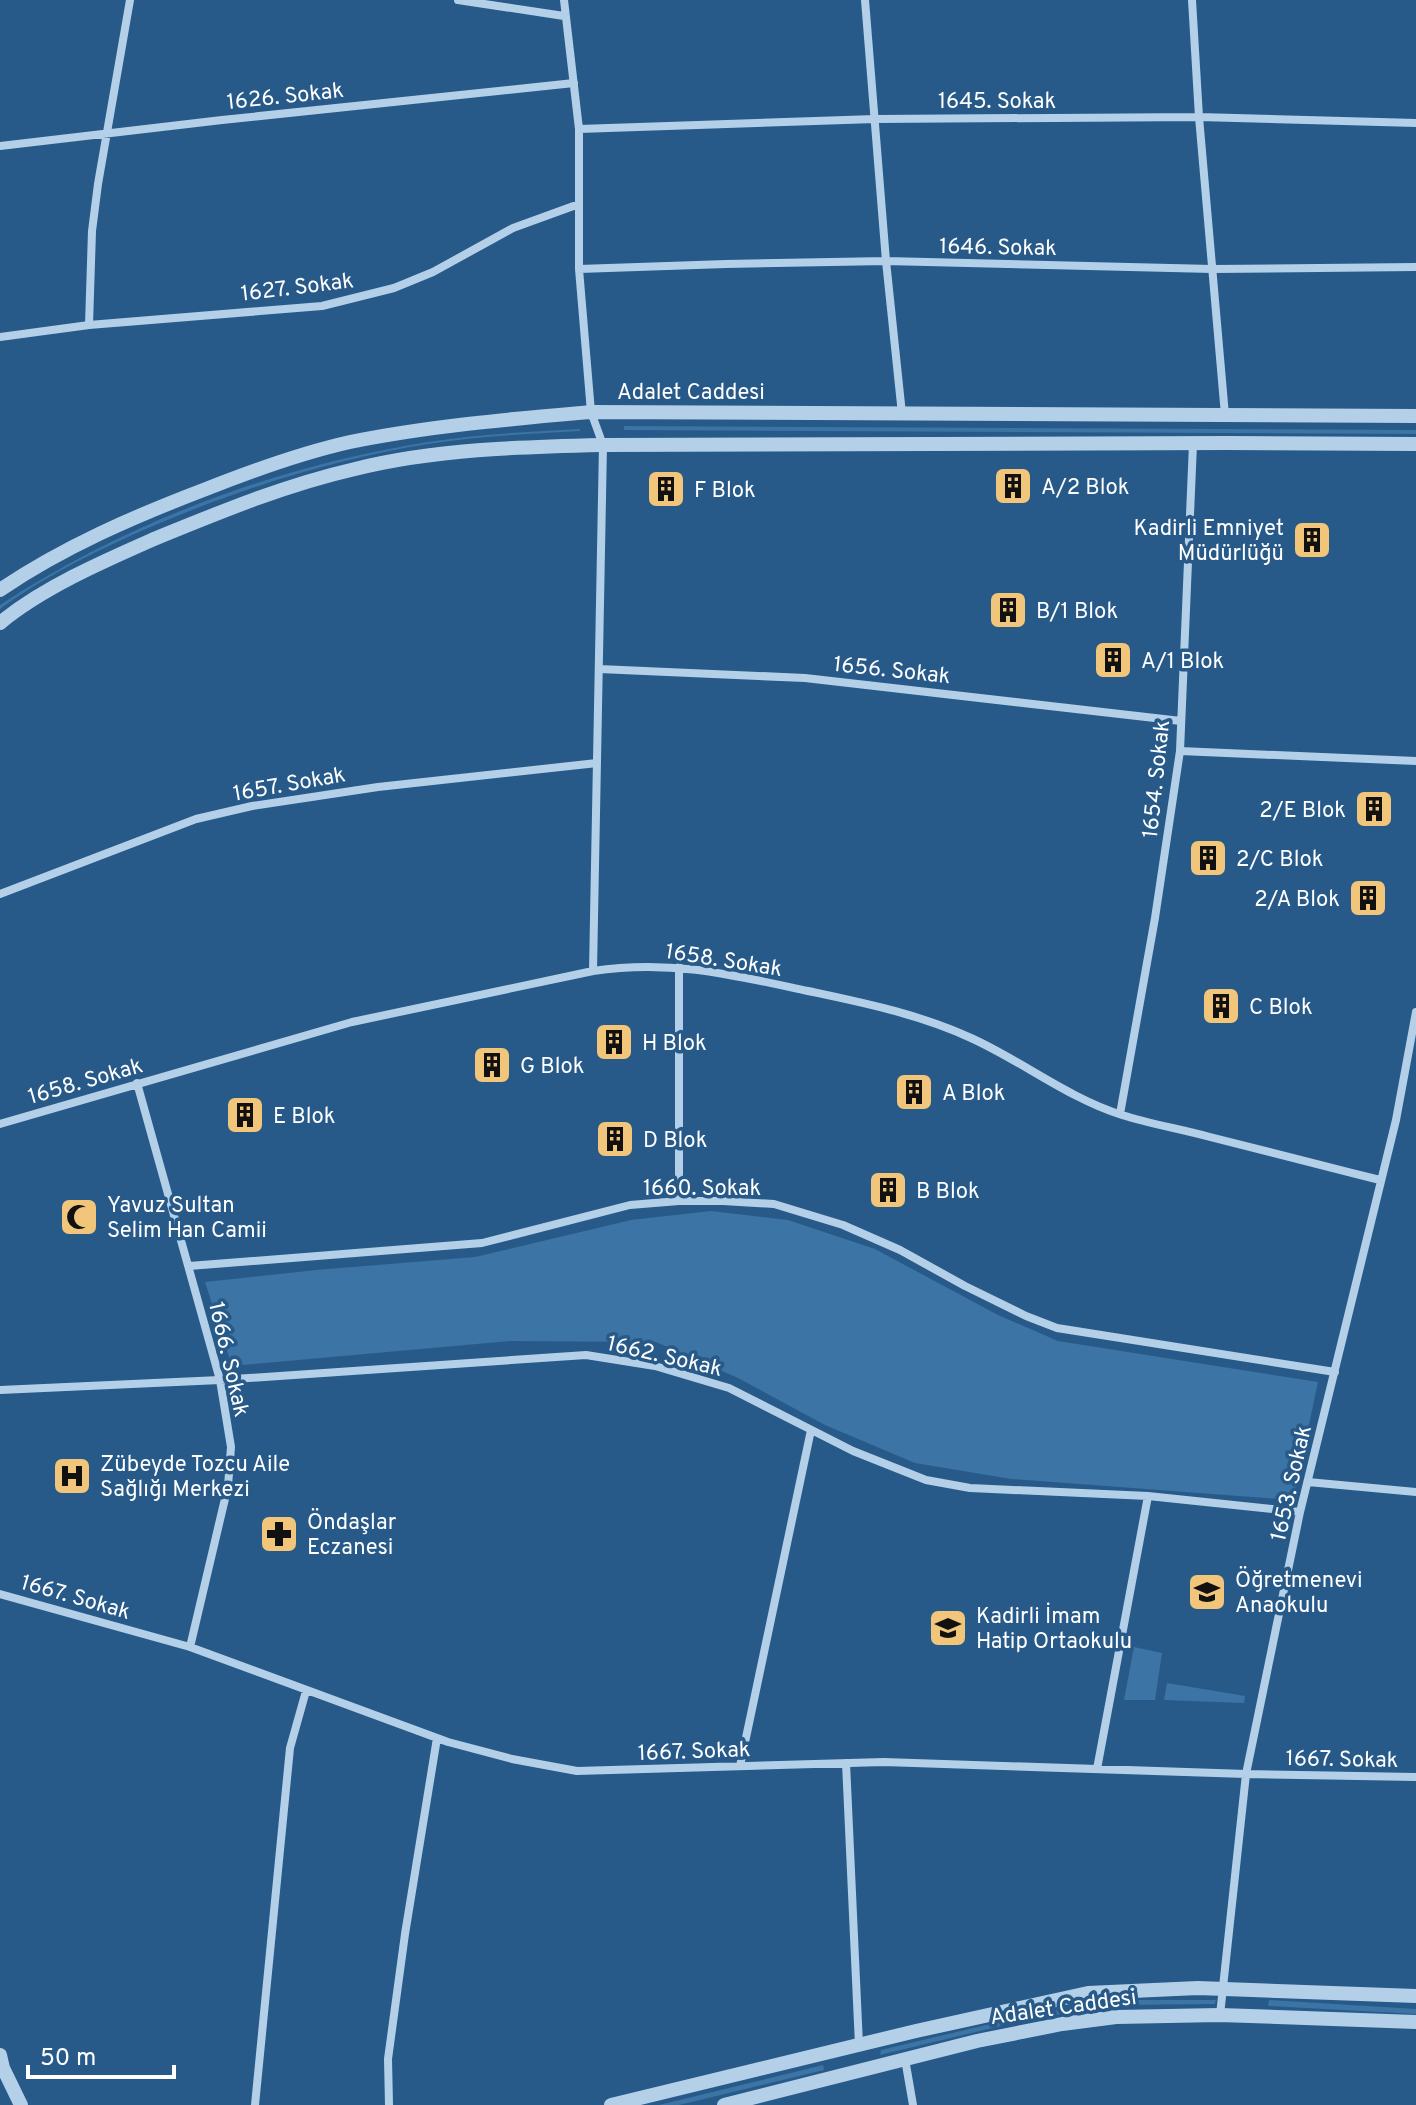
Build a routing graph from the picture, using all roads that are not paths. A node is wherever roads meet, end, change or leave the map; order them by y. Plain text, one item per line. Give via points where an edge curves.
1 (130, 0) edge
2 (458, 0) edge
3 (564, 0) edge
4 (865, 0) edge
5 (1192, 0) edge
6 (564, 16) junction
7 (574, 83) junction
8 (1199, 117) junction
9 (875, 119) junction
10 (1416, 123) edge
11 (579, 129) junction
12 (106, 133) junction
13 (0, 146) edge
14 (579, 204) junction
15 (886, 261) junction
16 (1416, 267) edge
17 (579, 269) junction
18 (1212, 269) junction
19 (89, 325) junction
20 (0, 337) edge
21 (591, 412) junction
22 (902, 414) junction
23 (1225, 415) junction
24 (1416, 416) edge
25 (1193, 444) junction
26 (1416, 444) edge
27 (603, 445) junction
28 (0, 590) edge
29 (0, 623) edge
30 (599, 669) junction
31 (1181, 721) junction
32 (1180, 751) junction
33 (1416, 761) edge
34 (597, 763) junction
35 (0, 894) edge
36 (679, 967) junction
37 (593, 971) junction
38 (1416, 1012) edge
39 (137, 1083) junction
40 (1120, 1114) junction
41 (0, 1124) edge
42 (1380, 1180) junction
43 (679, 1201) junction
44 (189, 1266) junction
45 (1335, 1372) junction
46 (220, 1380) junction
47 (0, 1390) edge
48 (811, 1430) junction
49 (1308, 1482) junction
50 (1416, 1492) edge
51 (1148, 1496) junction
52 (1300, 1512) junction
53 (0, 1594) edge
54 (190, 1647) junction
55 (306, 1691) junction
56 (437, 1738) junction
57 (846, 1763) junction
58 (740, 1766) junction
59 (1097, 1769) junction
60 (1246, 1774) junction
61 (1416, 1777) edge
62 (1223, 1988) junction
63 (1416, 1996) edge
64 (1220, 2015) junction
65 (1416, 2022) edge
66 (859, 2045) junction
67 (0, 2055) edge
68 (905, 2059) junction
69 (729, 2104) edge
70 (21, 2105) edge
71 (255, 2105) edge
72 (389, 2105) edge
73 (611, 2105) edge
74 (913, 2105) edge

1 - 12 street
2 - 6 street
3 - 6 street
4 - 9 street
5 - 8 street
6 - 7 street
7 - 11 street
7 - 12 street, 1626. Sokak
8 - 9 street, 1645. Sokak
8 - 10 street, 1645. Sokak
8 - 18 street
9 - 11 street, 1645. Sokak
9 - 15 street
11 - 14 street
12 - 13 street, 1626. Sokak
12 - 19 street via 92,231
14 - 17 street
14 - 19 street, 1627. Sokak via 513,228 433,272 358,298 322,306
15 - 17 street, 1646. Sokak
15 - 18 street, 1646. Sokak
15 - 22 street
16 - 18 street, 1646. Sokak
17 - 21 street
18 - 23 street
19 - 20 street, 1627. Sokak
21 - 22 street, Adalet Caddesi
21 - 27 street
21 - 28 street, Adalet Caddesi via 412,432 307,453 97,535
22 - 23 street, Adalet Caddesi
23 - 24 street, Adalet Caddesi
25 - 26 street
25 - 27 street
25 - 31 street, 1654. Sokak
27 - 29 street via 436,455 299,484 126,551
27 - 30 street
30 - 31 street, 1656. Sokak via 805,678
30 - 34 street
31 - 32 street, 1654. Sokak
32 - 33 street
32 - 40 street, 1654. Sokak
34 - 35 street, 1657. Sokak via 252,806 196,819
34 - 37 street
36 - 37 street, 1658. Sokak
36 - 40 street, 1658. Sokak via 852,1000 948,1027
36 - 43 street
37 - 39 street, 1658. Sokak via 352,1022
38 - 42 street, 1653. Sokak
39 - 41 street, 1658. Sokak
39 - 44 street, 1666. Sokak
40 - 42 street, 1658. Sokak
42 - 45 street, 1653. Sokak
43 - 44 street, 1660. Sokak via 630,1205 482,1243
43 - 45 street, 1660. Sokak via 774,1204 843,1225 1057,1328
44 - 46 street, 1666. Sokak
45 - 49 street, 1653. Sokak
46 - 47 street, 1662. Sokak
46 - 48 street, 1662. Sokak via 586,1355 655,1366 729,1388
46 - 54 street, 1666. Sokak via 231,1447 228,1486
48 - 51 street, 1662. Sokak via 926,1480 970,1488
48 - 58 street
49 - 50 street
49 - 52 street, 1653. Sokak
51 - 52 street, 1662. Sokak
51 - 59 street
52 - 60 street, 1653. Sokak
53 - 54 street, 1667. Sokak
54 - 55 street, 1667. Sokak
55 - 56 street, 1667. Sokak
55 - 71 street via 290,1748
56 - 58 street, 1667. Sokak via 577,1771
56 - 72 street via 388,2059
57 - 58 street, 1667. Sokak
57 - 59 street, 1667. Sokak
57 - 66 street
59 - 60 street, 1667. Sokak
60 - 61 street, 1667. Sokak
60 - 62 street, 1653. Sokak
62 - 63 street
62 - 64 street, 1653. Sokak
62 - 66 street via 1088,1993
64 - 65 street, Adalet Caddesi
64 - 68 street, Adalet Caddesi via 1062,2024
66 - 73 street
67 - 70 street
68 - 69 street, Adalet Caddesi
68 - 74 street

